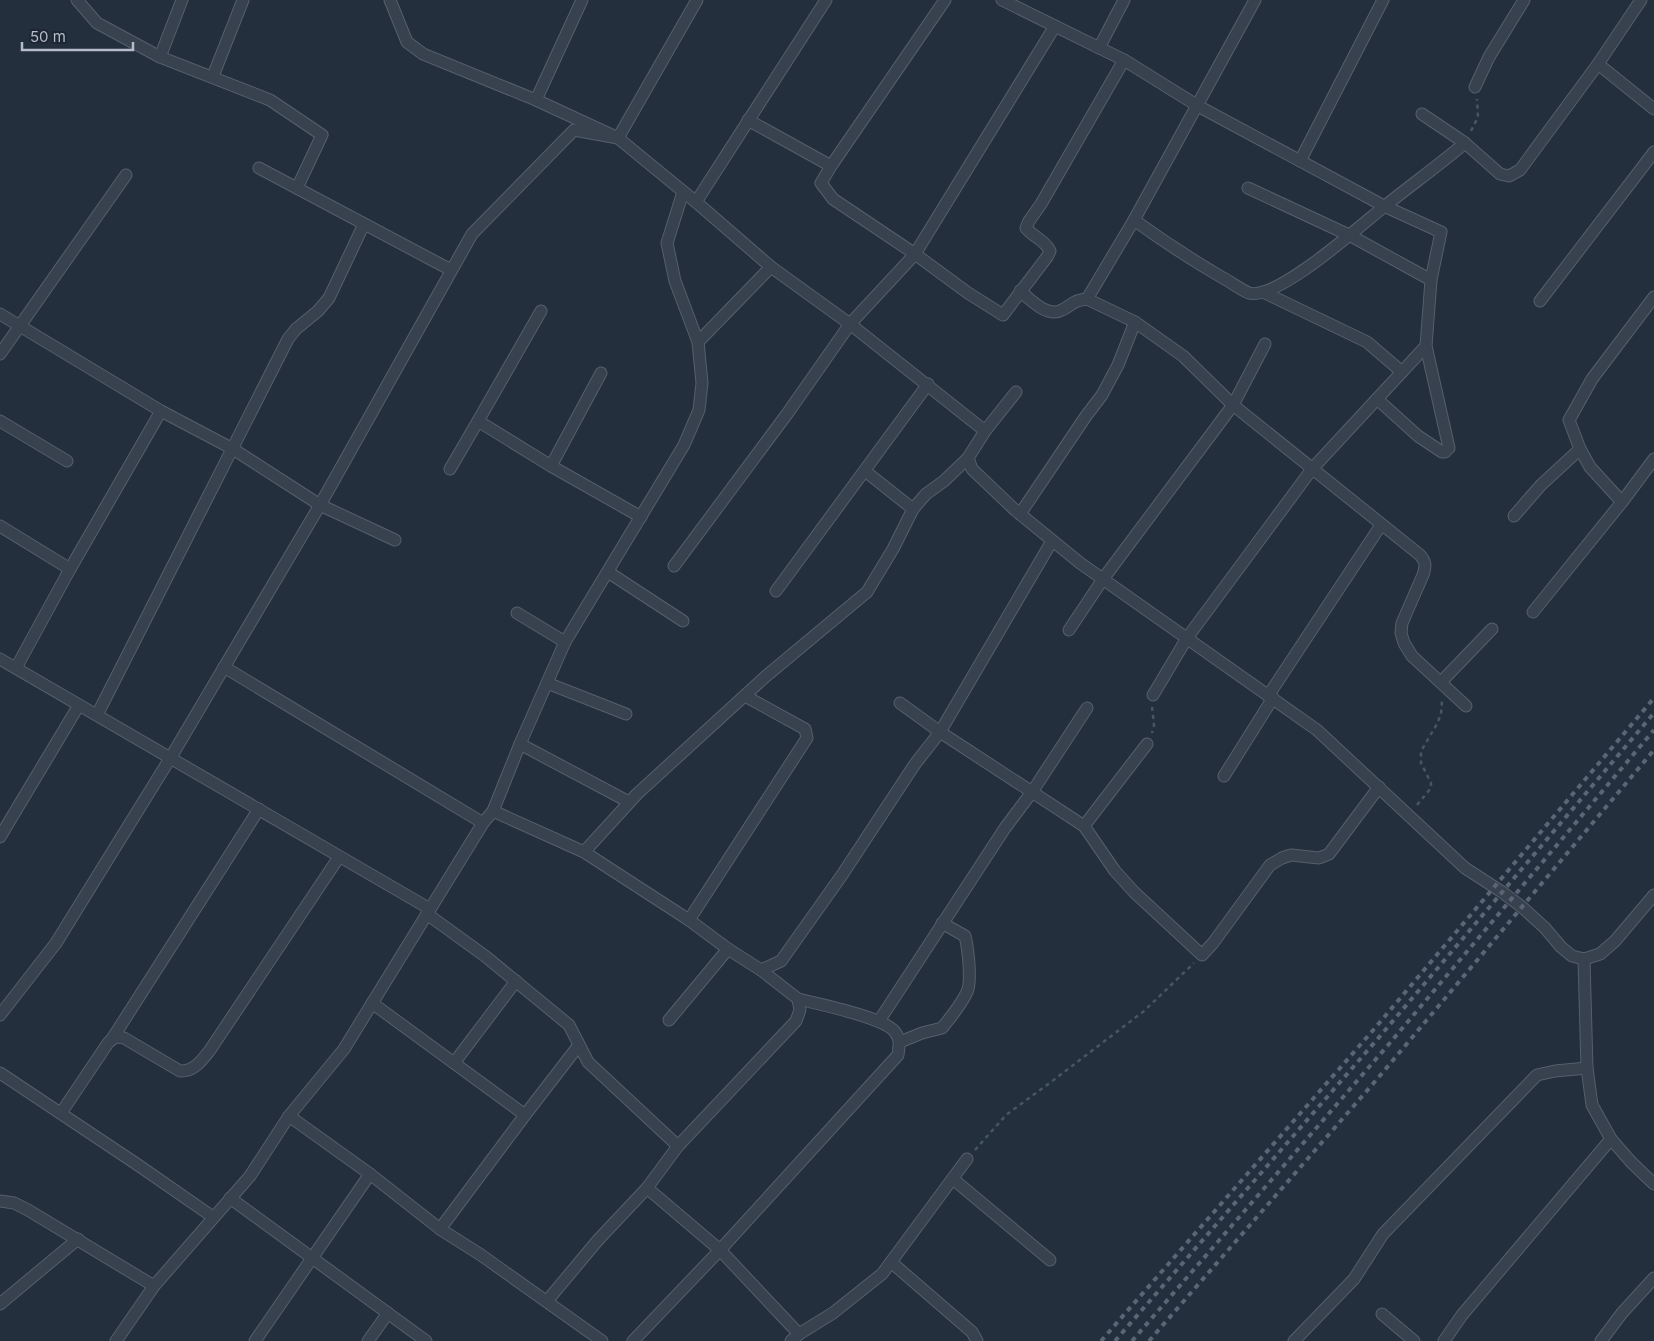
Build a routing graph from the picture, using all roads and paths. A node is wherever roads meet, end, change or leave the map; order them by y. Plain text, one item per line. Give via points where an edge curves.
1 (77, 0) edge
2 (182, 0) edge
3 (243, 0) edge
4 (390, 0) edge
5 (582, 0) edge
6 (697, 0) edge
7 (826, 0) edge
8 (944, 0) edge
9 (1124, 0) edge
10 (1255, 0) edge
11 (1383, 0) edge
12 (1524, 0) edge
13 (1641, 0) edge
14 (1006, 1) edge
15 (1055, 26) junction
16 (1099, 48) junction
17 (160, 56) junction
18 (1124, 60) junction
19 (1598, 64) junction
20 (213, 76) junction
21 (1475, 87) joint
22 (536, 100) junction
23 (1198, 106) junction
24 (1654, 109) edge
25 (1422, 114) dead end
26 (748, 120) junction
27 (618, 138) junction
28 (1465, 143) junction
29 (1654, 152) edge
30 (1300, 161) junction
31 (831, 166) junction
32 (259, 168) dead end
33 (126, 175) dead end
34 (297, 188) junction
35 (1248, 188) dead end
36 (684, 192) junction
37 (696, 202) junction
38 (1384, 206) junction
39 (1134, 220) junction
40 (364, 224) junction
41 (1350, 236) junction
42 (915, 254) junction
43 (771, 267) junction
44 (451, 270) junction
45 (1431, 280) junction
46 (1020, 291) junction
47 (1263, 292) junction
48 (1654, 296) edge
49 (1087, 299) junction
50 (1540, 301) dead end
51 (540, 311) dead end
52 (0, 314) edge
53 (1135, 322) junction
54 (850, 324) junction
55 (19, 327) junction
56 (698, 342) junction
57 (1265, 344) dead end
58 (1426, 346) junction
59 (0, 354) edge
60 (1402, 372) junction
61 (601, 373) dead end
62 (928, 384) junction
63 (1016, 392) dead end
64 (1377, 399) junction
65 (1233, 405) junction
66 (161, 411) junction
67 (0, 421) edge
68 (478, 421) junction
69 (985, 431) junction
70 (233, 449) junction
71 (1580, 449) junction
72 (968, 458) junction
73 (1654, 459) edge
74 (67, 462) dead end
75 (551, 466) junction
76 (450, 469) dead end
77 (1312, 469) junction
78 (865, 471) junction
79 (1622, 502) junction
80 (320, 505) junction
81 (913, 509) junction
82 (1020, 514) junction
83 (1514, 516) dead end
84 (641, 517) junction
85 (1382, 525) junction
86 (0, 526) edge
87 (395, 540) dead end
88 (1052, 541) junction
89 (674, 566) dead end
90 (70, 569) junction
91 (608, 572) junction
92 (1103, 579) junction
93 (776, 591) dead end
94 (1533, 612) dead end
95 (517, 613) dead end
96 (683, 621) dead end
97 (1492, 629) dead end
98 (1069, 630) dead end
99 (1187, 638) junction
100 (565, 642) junction
101 (0, 659) edge
102 (224, 667) junction
103 (16, 668) junction
104 (547, 683) junction
105 (1442, 683) junction
106 (1152, 695) joint
107 (745, 696) junction
108 (1270, 697) junction
109 (900, 703) dead end
110 (79, 705) junction
111 (1466, 706) dead end
112 (1087, 708) dead end
113 (626, 714) dead end
114 (97, 715) junction
115 (940, 732) junction
116 (520, 744) junction
117 (1147, 744) joint
118 (171, 758) junction
119 (1224, 776) dead end
120 (1378, 787) junction
121 (1032, 792) junction
122 (629, 802) junction
123 (259, 809) junction
124 (493, 811) junction
125 (1409, 816) junction
126 (483, 824) junction
127 (1084, 826) junction
128 (0, 837) edge
129 (584, 852) junction
130 (339, 857) junction
131 (1654, 895) edge
132 (429, 912) junction
133 (689, 920) junction
134 (942, 923) junction
135 (728, 949) junction
136 (1202, 955) junction
137 (1584, 959) junction
138 (761, 970) junction
139 (516, 981) junction
140 (798, 999) junction
141 (372, 1003) junction
142 (0, 1015) edge
143 (670, 1020) dead end
144 (879, 1021) junction
145 (112, 1039) junction
146 (900, 1042) junction
147 (579, 1045) junction
148 (454, 1063) junction
149 (1587, 1068) junction
150 (0, 1073) edge
151 (61, 1113) junction
152 (524, 1115) junction
153 (289, 1116) junction
154 (1612, 1139) junction
155 (678, 1146) junction
156 (967, 1159) joint
157 (370, 1174) junction
158 (953, 1179) junction
159 (1654, 1184) edge
160 (647, 1188) junction
161 (230, 1198) junction
162 (0, 1201) edge
163 (213, 1217) junction
164 (440, 1229) junction
165 (78, 1239) junction
166 (720, 1250) junction
167 (312, 1258) junction
168 (1050, 1260) dead end
169 (891, 1262) junction
170 (1654, 1278) edge
171 (154, 1286) junction
172 (546, 1301) junction
173 (0, 1304) edge
174 (388, 1313) junction
175 (1382, 1314) dead end
176 (795, 1338) edge
177 (116, 1341) edge
178 (256, 1341) edge
179 (368, 1341) edge
180 (426, 1341) edge
181 (602, 1341) edge
182 (633, 1341) edge
183 (977, 1341) edge
184 (1294, 1341) edge
185 (1414, 1341) edge
186 (1444, 1341) edge
187 (1601, 1341) edge

1 - 17 street via 97,23
2 - 17 street
3 - 20 street
4 - 22 street via 407,42 423,54
5 - 22 street
6 - 27 street
7 - 26 street
8 - 31 street
9 - 16 street
10 - 23 street
11 - 30 street
12 - 21 street via 1489,57
13 - 19 street
14 - 15 street
15 - 16 street
15 - 42 street
16 - 18 street
17 - 20 street
18 - 23 street
18 - 46 street via 1026,228 1050,250
19 - 24 street
19 - 28 street via 1520,170 1510,176 1500,174
20 - 34 street via 270,100 322,135
21 - 28 path via 1478,117
22 - 27 street
23 - 30 street
23 - 39 street
25 - 28 street
26 - 31 street
26 - 37 street
27 - 36 street
27 - 44 street via 574,130 472,234
28 - 38 street
29 - 50 street
30 - 38 street
31 - 42 street via 821,183 833,199
32 - 34 street
33 - 55 street
34 - 40 street
35 - 41 street
36 - 37 street
36 - 56 street via 667,243 675,281
37 - 43 street
38 - 41 street
38 - 45 street via 1441,232
39 - 47 street via 1250,293
39 - 49 street
40 - 44 street
40 - 70 street via 329,298 288,340
41 - 45 street
41 - 47 street via 1313,264
42 - 46 street via 1002,315
42 - 54 street
43 - 54 street
43 - 56 street
44 - 80 street
45 - 58 street
46 - 49 street via 1053,313
47 - 60 street via 1366,342
48 - 71 street via 1592,379 1569,420
49 - 53 street
51 - 68 street
52 - 55 street
53 - 65 street via 1183,356
53 - 82 street via 1102,394
54 - 62 street
54 - 89 street
55 - 59 street
55 - 66 street
56 - 84 street via 702,383 699,410 684,445
57 - 65 street
58 - 60 street
58 - 64 street via 1449,448 1442,452 1418,436
60 - 64 street
61 - 75 street
62 - 69 street
62 - 78 street
63 - 69 street
64 - 77 street
65 - 77 street
65 - 92 street
66 - 70 street
66 - 90 street
67 - 74 street
68 - 75 street
68 - 76 street
69 - 72 street
70 - 80 street
70 - 114 street
71 - 79 street via 1598,476
71 - 83 street via 1541,485
72 - 81 street
72 - 82 street via 972,469
73 - 79 street
75 - 84 street
77 - 85 street
77 - 99 street
78 - 81 street
78 - 93 street
79 - 94 street
80 - 87 street
80 - 102 street
81 - 107 street via 867,592
82 - 88 street
84 - 91 street
85 - 105 street via 1425,561 1424,575 1405,614 1401,634 1412,656
85 - 108 street
86 - 90 street
88 - 92 street
88 - 115 street
90 - 103 street
91 - 96 street
91 - 100 street
92 - 98 street
92 - 99 street
95 - 100 street
97 - 105 street
99 - 106 street
99 - 108 street
100 - 104 street
101 - 103 street
102 - 118 street
102 - 126 street
103 - 110 street
104 - 113 street
104 - 116 street
105 - 111 street
105 - 125 path via 1438,724 1421,751 1421,763 1431,783 1430,788
106 - 117 path via 1154,725
107 - 122 street
107 - 133 street via 805,729 807,738
108 - 119 street
108 - 120 street via 1317,730
109 - 115 street
110 - 114 street
110 - 128 street
112 - 121 street
114 - 118 street
115 - 121 street
115 - 138 street via 781,961
116 - 122 street
116 - 124 street
117 - 127 street
118 - 123 street
118 - 142 street via 56,943
120 - 125 street
120 - 136 street via 1329,854 1319,858 1291,855 1270,865
121 - 127 street
121 - 134 street
122 - 129 street
123 - 130 street
123 - 145 street
124 - 126 street
124 - 129 street
125 - 137 street via 1464,868 1522,907 1572,956
126 - 132 street
127 - 136 street via 1121,878
129 - 133 street
130 - 132 street
130 - 145 street via 200,1063 180,1071 124,1038
131 - 137 street via 1615,941 1600,954
132 - 139 street
132 - 141 street
133 - 135 street
134 - 144 street
134 - 146 street via 965,936 969,952 968,990 942,1028
135 - 138 street
135 - 143 street
136 - 156 path via 1144,1011 1006,1115
137 - 149 street
138 - 140 street
139 - 147 street via 569,1025
139 - 148 street
140 - 144 street
140 - 155 street via 800,1010 796,1021
141 - 148 street
141 - 153 street via 344,1049
144 - 146 street via 894,1031
145 - 151 street
146 - 166 street via 898,1055
147 - 152 street
147 - 155 street via 588,1062
148 - 152 street
149 - 154 street via 1592,1105
149 - 184 street via 1537,1075 1384,1234 1354,1280
150 - 151 street
151 - 163 street
152 - 164 street
153 - 157 street
153 - 161 street via 250,1176
154 - 159 street
154 - 186 street via 1462,1315
155 - 160 street
156 - 158 street
157 - 164 street
157 - 167 street
158 - 168 street
158 - 169 street
160 - 166 street
160 - 172 street
161 - 163 street
161 - 167 street
162 - 165 street via 14,1203
163 - 171 street
164 - 172 street
165 - 171 street
165 - 173 street
166 - 176 street
166 - 182 street
167 - 174 street
167 - 178 street
169 - 176 street via 882,1274
169 - 183 street via 972,1332
170 - 187 street
171 - 177 street
172 - 181 street
174 - 179 street
174 - 180 street
175 - 185 street

